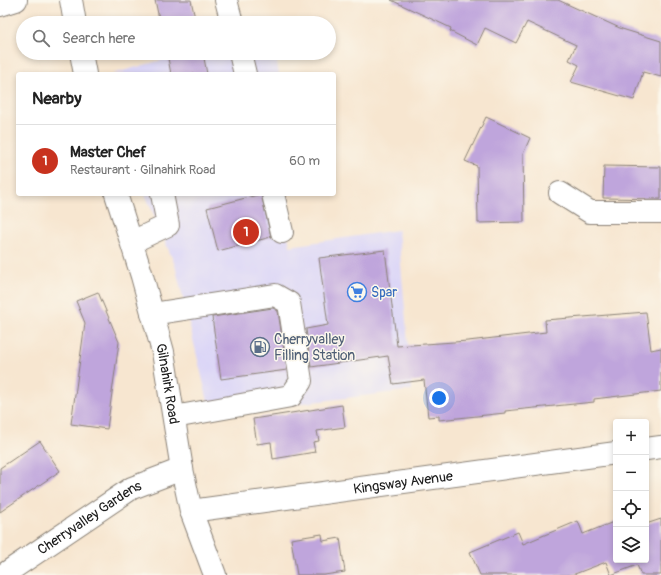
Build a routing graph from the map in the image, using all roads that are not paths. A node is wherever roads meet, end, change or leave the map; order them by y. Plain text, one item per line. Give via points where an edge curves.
1 (16, 0) edge
2 (71, 0) edge
3 (226, 0) edge
4 (0, 6) edge
5 (74, 16) edge
6 (230, 16) edge
7 (82, 60) edge
8 (242, 60) edge
9 (85, 72) edge
10 (245, 72) edge
11 (560, 193) dead end
12 (117, 196) edge
13 (162, 196) edge
14 (273, 196) edge
15 (661, 212) edge
16 (282, 232) dead end
17 (132, 242) junction
18 (152, 314) junction
19 (174, 417) junction
20 (661, 447) edge
21 (649, 449) edge
22 (613, 453) edge
23 (182, 469) junction
24 (191, 510) junction
25 (3, 575) edge
26 (216, 575) edge

1 - 4 street
2 - 5 street
3 - 6 street
7 - 9 street
8 - 10 street
11 - 15 street via 590,212
12 - 17 street, Gilnahirk Road
13 - 17 street via 168,225
14 - 16 street
17 - 18 street, Gilnahirk Road
18 - 19 street, Gilnahirk Road via 163,352
18 - 19 street via 275,295 289,303 301,381 292,396
19 - 23 street, Gilnahirk Road
20 - 21 street
22 - 24 street, Kingsway Avenue
23 - 24 street, Gilnahirk Road
23 - 25 street, Cherryvalley Gardens via 132,488
24 - 26 street, Gilnahirk Road

